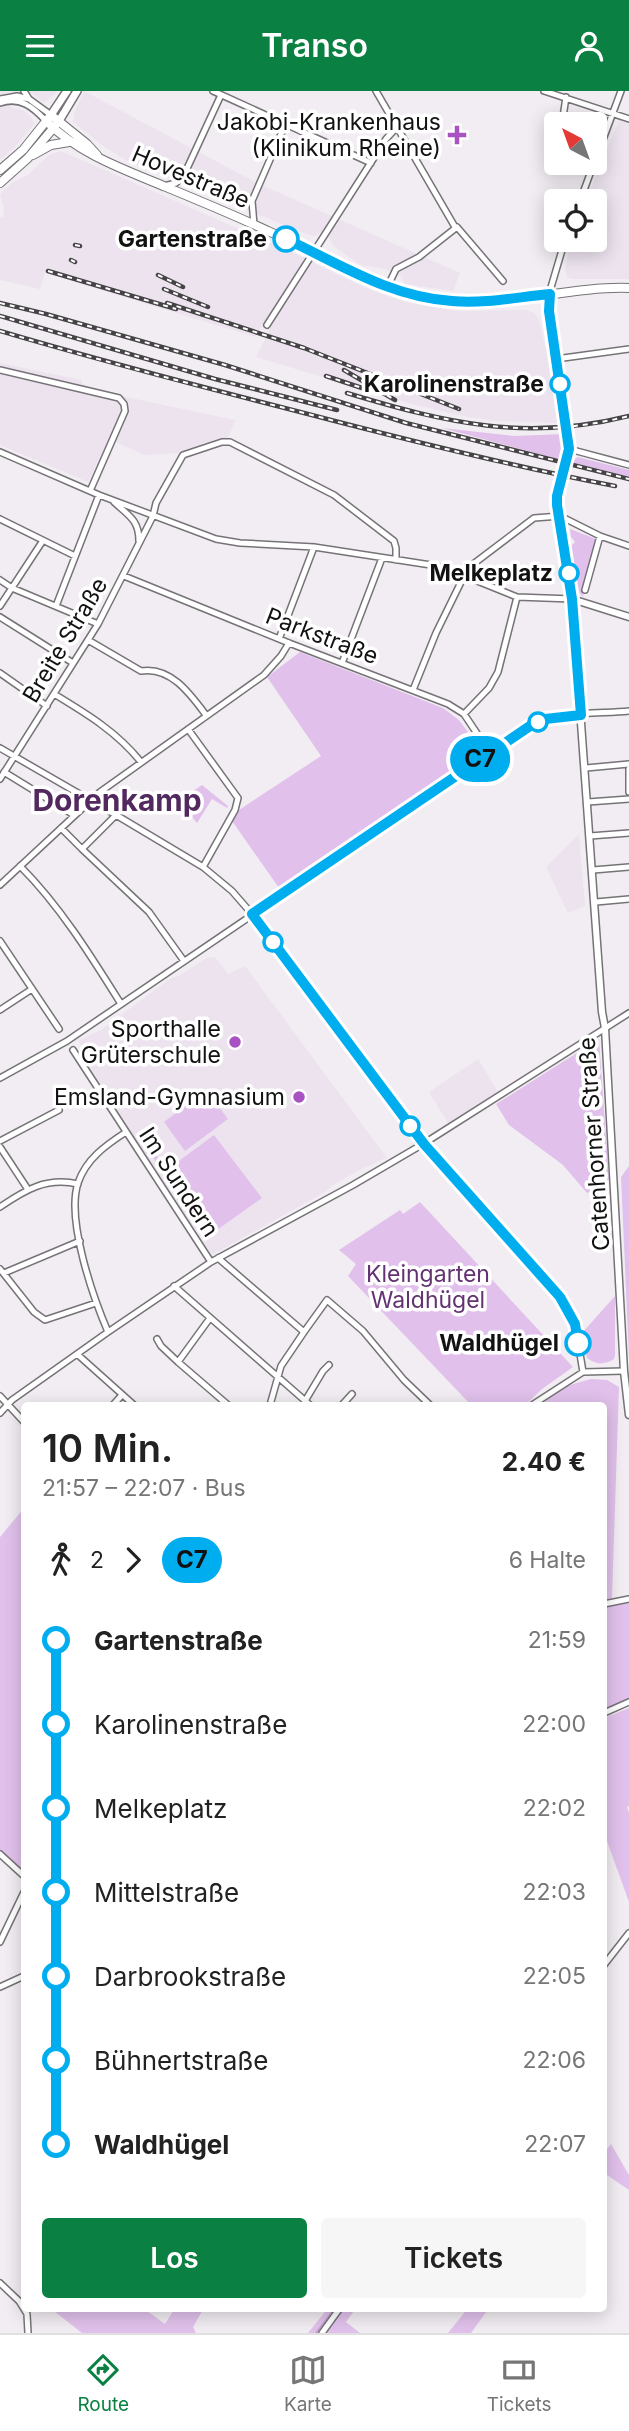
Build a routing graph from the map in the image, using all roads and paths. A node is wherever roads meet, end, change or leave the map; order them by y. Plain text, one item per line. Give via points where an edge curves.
1 (24, 91) edge
2 (67, 91) edge
3 (77, 91) edge
4 (213, 91) edge
5 (376, 91) edge
6 (544, 91) edge
7 (621, 91) edge
8 (221, 95) junction
9 (566, 97) junction
10 (30, 99) junction
11 (0, 101) edge
12 (564, 112) edge
13 (612, 114) junction
14 (629, 119) edge
15 (52, 121) junction
16 (285, 125) junction
17 (396, 128) junction
18 (607, 128) edge
19 (69, 142) junction
20 (97, 156) junction
21 (28, 158) junction
22 (371, 163) junction
23 (0, 170) edge
24 (0, 183) edge
25 (164, 186) junction
26 (254, 225) junction
27 (456, 227) junction
28 (315, 252) junction
29 (562, 252) edge
30 (503, 281) dead end
31 (387, 288) junction
32 (629, 288) edge
33 (550, 294) junction
34 (267, 325) dead end
35 (629, 349) edge
36 (556, 359) junction
37 (0, 370) edge
38 (569, 449) junction
39 (0, 452) edge
40 (629, 465) edge
41 (90, 491) junction
42 (99, 495) junction
43 (112, 500) junction
44 (153, 516) junction
45 (559, 516) junction
46 (0, 519) edge
47 (600, 537) junction
48 (43, 542) junction
49 (139, 545) junction
50 (629, 546) edge
51 (314, 547) junction
52 (75, 556) junction
53 (382, 558) junction
54 (396, 560) junction
55 (124, 576) junction
56 (464, 576) junction
57 (0, 580) edge
58 (12, 588) junction
59 (585, 590) dead end
60 (517, 597) junction
61 (572, 599) junction
62 (0, 606) edge
63 (56, 606) junction
64 (0, 617) edge
65 (629, 617) edge
66 (98, 624) junction
67 (279, 639) junction
68 (88, 640) junction
69 (289, 643) junction
70 (73, 663) junction
71 (342, 663) junction
72 (0, 673) edge
73 (413, 691) junction
74 (54, 694) junction
75 (47, 706) junction
76 (629, 713) edge
77 (464, 714) junction
78 (206, 715) junction
79 (581, 715) junction
80 (188, 729) junction
81 (0, 748) edge
82 (490, 753) junction
83 (14, 755) junction
84 (141, 762) junction
85 (629, 767) edge
86 (586, 768) junction
87 (4, 772) junction
88 (0, 779) edge
89 (629, 792) edge
90 (629, 799) edge
91 (92, 800) junction
92 (588, 802) junction
93 (74, 815) junction
94 (116, 815) junction
95 (61, 828) junction
96 (629, 833) edge
97 (590, 836) junction
98 (82, 849) junction
99 (20, 866) junction
100 (203, 867) junction
101 (629, 867) edge
102 (593, 870) junction
103 (0, 885) edge
104 (629, 899) edge
105 (596, 902) junction
106 (252, 914) junction
107 (0, 941) edge
108 (184, 961) junction
109 (32, 989) junction
110 (121, 1004) junction
111 (0, 1010) edge
112 (629, 1013) edge
113 (605, 1028) junction
114 (59, 1029) dead end
115 (73, 1050) dead end
116 (0, 1078) edge
117 (59, 1109) dead end
118 (126, 1132) junction
119 (0, 1141) edge
120 (424, 1144) junction
121 (0, 1147) edge
122 (78, 1184) junction
123 (27, 1188) junction
124 (0, 1207) edge
125 (80, 1241) junction
126 (218, 1258) junction
127 (211, 1262) junction
128 (2, 1271) edge
129 (174, 1286) junction
130 (96, 1303) junction
131 (210, 1318) junction
132 (108, 1332) junction
133 (304, 1332) junction
134 (157, 1339) dead end
135 (77, 1355) junction
136 (178, 1362) junction
137 (329, 1365) dead end
138 (624, 1371) junction
139 (583, 1372) junction
140 (278, 1377) junction
141 (352, 1394) dead end
142 (122, 1395) junction
143 (0, 1396) edge
144 (116, 1402) edge
145 (130, 1402) edge
146 (225, 1402) edge
147 (271, 1402) edge
148 (306, 1402) edge
149 (308, 1402) edge
150 (345, 1402) edge
151 (427, 1402) edge
152 (537, 1402) edge
153 (7, 1405) junction
154 (0, 1413) edge
155 (629, 1415) edge
156 (21, 1419) edge
157 (629, 1599) edge
158 (607, 1603) edge
159 (629, 1702) edge
160 (607, 1712) edge
161 (0, 1854) edge
162 (21, 1873) edge
163 (21, 1898) edge
164 (629, 1933) edge
165 (0, 1942) edge
166 (607, 1961) edge
167 (21, 1977) edge
168 (0, 1987) edge
169 (0, 2283) edge
170 (21, 2304) edge
171 (337, 2312) edge
172 (27, 2314) edge
173 (28, 2333) edge
174 (321, 2333) edge

1 - 10 street
2 - 15 main road
3 - 15 main road
4 - 8 street
5 - 17 street
6 - 9 street
7 - 13 street
8 - 16 street
8 - 25 street via 184,175
9 - 12 street
9 - 13 street
10 - 11 street via 17,96
10 - 15 street
11 - 15 street via 24,103
13 - 14 street
13 - 18 street
15 - 19 main road, Hovestraße
15 - 20 main road, Hovestraße
15 - 21 main road
15 - 23 main road
16 - 22 street
16 - 26 street via 252,201
17 - 22 street
17 - 27 street
19 - 20 main road, Hovestraße
19 - 21 main road via 51,145
20 - 25 main road, Hovestraße
21 - 24 main road
22 - 28 street
25 - 26 main road, Hovestraße
26 - 28 main road, Hovestraße
27 - 30 street
27 - 31 street via 396,269
28 - 31 main road, Hovestraße
28 - 34 street
29 - 33 street
31 - 33 main road, Hovestraße via 452,302
32 - 33 main road, Hovestraße
33 - 36 street
35 - 36 street
36 - 38 street
37 - 41 street via 119,398 124,404
38 - 40 street
38 - 45 street, Catenhorner Straße via 557,496
39 - 41 street
41 - 42 street
42 - 43 street
42 - 52 street
43 - 44 street
43 - 49 street via 139,527
44 - 49 street, Breite Straße
44 - 51 street via 216,539
44 - 54 street, Breite Straße via 183,455 230,442 334,495 394,541
45 - 47 street
45 - 56 street via 534,518
45 - 61 street, Catenhorner Straße
46 - 48 street
47 - 50 street
47 - 59 street
48 - 52 street
48 - 58 street
49 - 55 street, Breite Straße
51 - 53 street
51 - 67 street
52 - 63 street
53 - 54 street
53 - 71 street
54 - 56 street
55 - 66 street, Breite Straße
55 - 67 street, Parkstraße
56 - 60 street
56 - 73 street
57 - 58 street
58 - 62 street
58 - 63 street
60 - 61 street
60 - 77 street via 498,672
61 - 65 street
61 - 79 street, Catenhorner Straße
63 - 66 street
64 - 70 street
66 - 68 street, Breite Straße
67 - 69 street, Parkstraße
68 - 70 street, Breite Straße
68 - 78 street via 141,671 180,683
69 - 71 street, Parkstraße
69 - 78 street via 264,674
70 - 74 street, Breite Straße
71 - 73 street, Parkstraße
72 - 75 street
73 - 77 street, Parkstraße
74 - 75 street, Breite Straße
74 - 84 street via 105,726
75 - 83 street, Breite Straße
76 - 79 street
77 - 82 street, Parkstraße
78 - 80 street
79 - 82 street via 538,722
79 - 86 street, Catenhorner Straße
80 - 84 street
80 - 100 street via 238,799
81 - 83 street
82 - 106 street
83 - 87 street, Breite Straße
83 - 91 street
84 - 91 street
85 - 86 street
85 - 89 street
86 - 92 street, Catenhorner Straße
87 - 88 street, Breite Straße
87 - 93 street
90 - 92 street
91 - 93 street
91 - 94 street
92 - 97 street, Catenhorner Straße
93 - 95 street
94 - 98 street
94 - 100 street
95 - 98 street
95 - 99 street
96 - 97 street
97 - 102 street, Catenhorner Straße
98 - 108 street via 149,912
99 - 103 street
99 - 110 street via 40,886
100 - 106 street
101 - 102 street
102 - 105 street, Catenhorner Straße
104 - 105 street
105 - 113 street, Catenhorner Straße
106 - 108 street
106 - 120 street
107 - 109 street
108 - 110 street
109 - 111 street
109 - 114 street
110 - 116 street
112 - 113 street
113 - 120 street
113 - 138 street, Catenhorner Straße
115 - 118 street, Im Sundern
117 - 119 street
118 - 122 street via 95,1155
118 - 127 street, Im Sundern
120 - 126 street
120 - 139 street via 560,1297 575,1324
121 - 123 street
122 - 123 street via 65,1181
122 - 125 street
123 - 124 street
125 - 128 street
125 - 130 street
126 - 127 street
126 - 133 street
127 - 129 street
128 - 130 street via 45,1320
129 - 131 street
129 - 132 street
130 - 132 street
131 - 136 street
131 - 140 street
132 - 135 street
133 - 140 street
133 - 151 street via 327,1300 363,1331
134 - 136 street
135 - 142 street
135 - 153 street
136 - 146 street
137 - 149 street
138 - 139 street
138 - 155 street, Catenhorner Straße
139 - 152 street
140 - 147 street
140 - 148 street
141 - 150 street
142 - 144 street
142 - 145 street
143 - 153 street
153 - 154 street
153 - 156 street
157 - 158 street
159 - 160 street
161 - 162 street
163 - 165 street
164 - 166 street
167 - 168 street
169 - 170 street
171 - 174 street
172 - 173 street

